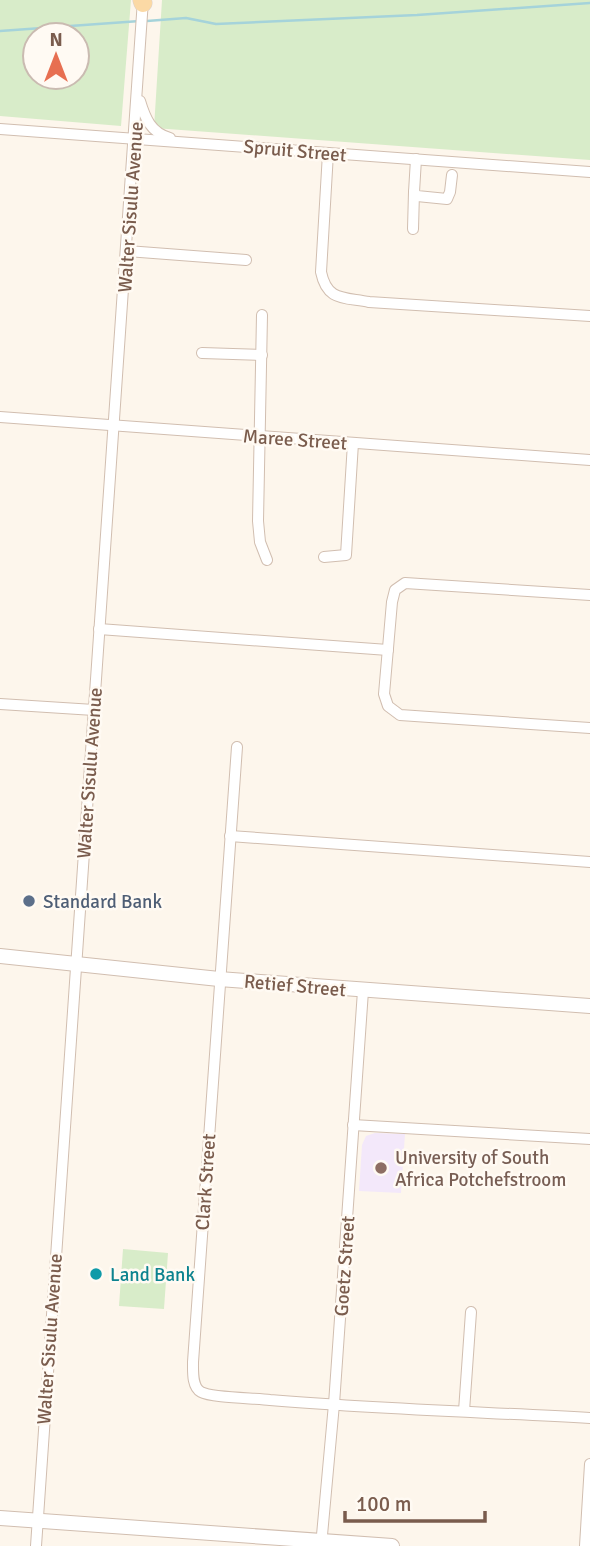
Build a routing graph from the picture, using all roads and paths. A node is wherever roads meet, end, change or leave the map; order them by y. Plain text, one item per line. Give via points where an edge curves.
1 (143, 4) edge
2 (138, 95) junction
3 (0, 129) edge
4 (135, 140) junction
5 (180, 141) junction
6 (328, 153) junction
7 (416, 159) junction
8 (590, 172) edge
9 (452, 175) dead end
10 (414, 192) junction
11 (413, 229) dead end
12 (127, 251) junction
13 (246, 260) dead end
14 (262, 315) dead end
15 (590, 316) edge
16 (202, 354) dead end
17 (262, 355) junction
18 (0, 417) edge
19 (113, 425) junction
20 (260, 437) junction
21 (353, 443) junction
22 (590, 460) edge
23 (324, 557) dead end
24 (267, 560) dead end
25 (590, 595) edge
26 (99, 629) junction
27 (388, 649) junction
28 (0, 704) edge
29 (94, 710) junction
30 (590, 728) edge
31 (237, 747) dead end
32 (230, 836) junction
33 (590, 862) edge
34 (0, 956) edge
35 (75, 963) junction
36 (219, 979) junction
37 (363, 991) junction
38 (590, 1006) edge
39 (353, 1125) junction
40 (590, 1139) edge
41 (471, 1312) dead end
42 (334, 1404) junction
43 (464, 1411) junction
44 (590, 1418) edge
45 (590, 1464) edge
46 (0, 1518) edge
47 (37, 1520) junction
48 (321, 1543) edge
49 (36, 1546) edge
50 (391, 1546) edge
51 (584, 1546) edge

1 - 2 street, Walter Sisulu Avenue
2 - 4 street, Walter Sisulu Avenue
2 - 5 street via 152,128
3 - 4 street, Spruit Street
4 - 5 street, Spruit Street
4 - 12 street, Walter Sisulu Avenue
5 - 6 street, Spruit Street
6 - 7 street, Spruit Street
6 - 15 street via 321,272 328,292 369,302
7 - 8 street, Spruit Street
7 - 10 street
9 - 10 street via 447,199 425,198
10 - 11 street
12 - 13 street
12 - 19 street, Walter Sisulu Avenue
14 - 17 street
16 - 17 street
17 - 20 street
18 - 19 street, Maree Street
19 - 20 street, Maree Street
19 - 26 street, Walter Sisulu Avenue
20 - 21 street, Maree Street
20 - 24 street via 258,522
21 - 22 street, Maree Street
21 - 23 street via 346,555
25 - 27 street via 405,583 393,596
26 - 27 street
26 - 29 street, Walter Sisulu Avenue
27 - 30 street via 384,694 388,706 400,715
28 - 29 street
29 - 35 street, Walter Sisulu Avenue
31 - 32 street, Clark Street
32 - 33 street
32 - 36 street, Clark Street
34 - 35 street, Retief Street
35 - 36 street, Retief Street
35 - 47 street, Walter Sisulu Avenue
36 - 37 street, Retief Street
36 - 42 street, Clark Street via 193,1376 200,1392 212,1395
37 - 38 street, Retief Street
37 - 39 street, Goetz Street
39 - 40 street
39 - 42 street, Goetz Street
41 - 43 street
42 - 43 street
42 - 48 street, Goetz Street
43 - 44 street
45 - 51 street
46 - 47 street
47 - 48 street
47 - 49 street, Walter Sisulu Avenue
48 - 50 street

